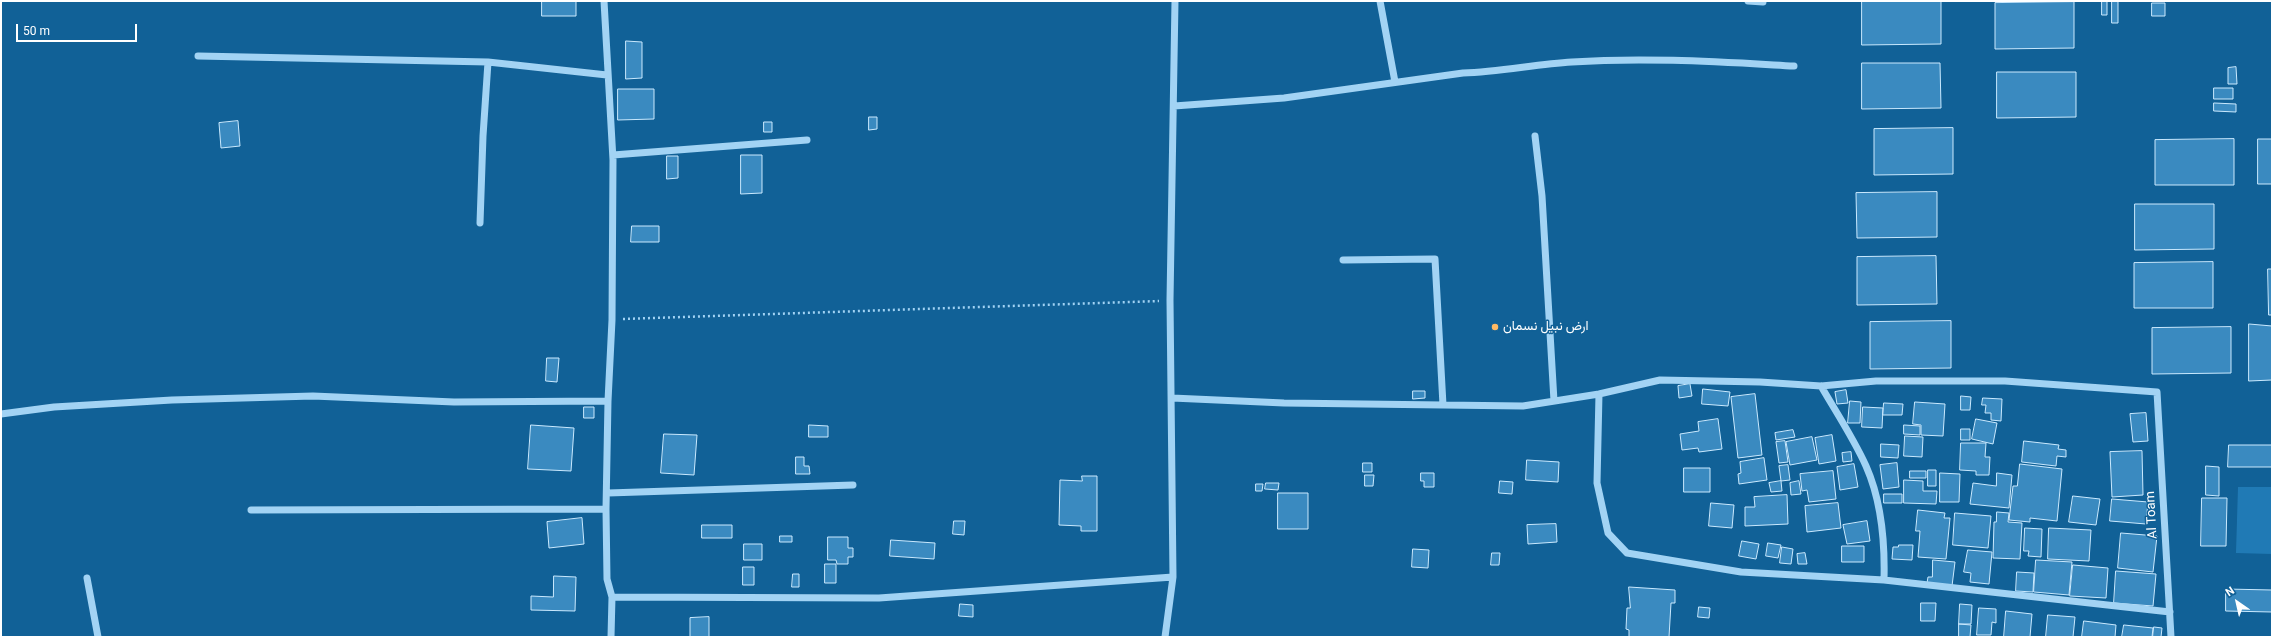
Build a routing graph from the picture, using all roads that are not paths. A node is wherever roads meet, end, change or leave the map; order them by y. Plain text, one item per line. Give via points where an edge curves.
1 (604, 1) edge
2 (1175, 1) edge
3 (1380, 1) edge
4 (1748, 1) edge
5 (1763, 2) dead end
6 (198, 56) dead end
7 (488, 62) junction
8 (1794, 66) dead end
9 (607, 75) junction
10 (1395, 82) junction
11 (1174, 106) junction
12 (1535, 136) dead end
13 (807, 140) dead end
14 (613, 155) junction
15 (480, 223) dead end
16 (1344, 260) dead end
17 (1821, 386) junction
18 (1599, 394) junction
19 (1172, 398) junction
20 (608, 401) junction
21 (1554, 401) junction
22 (1443, 405) junction
23 (1, 414) edge
24 (853, 484) dead end
25 (608, 493) junction
26 (252, 510) dead end
27 (606, 510) junction
28 (1173, 577) junction
29 (87, 578) dead end
30 (1884, 580) junction
31 (612, 597) junction
32 (2170, 612) junction
33 (98, 637) edge
34 (611, 637) edge
35 (1165, 637) edge
36 (2171, 637) edge

1 - 9 street
2 - 11 street
3 - 10 street
4 - 5 street
6 - 7 street
7 - 9 street
7 - 15 street
8 - 10 street via 1673,60 1572,62
9 - 14 street
10 - 11 street via 1284,98
11 - 19 street via 1170,300
12 - 21 street via 1542,196
13 - 14 street
14 - 20 street via 612,320
16 - 22 street via 1436,259
17 - 18 street via 1660,380
17 - 30 street via 1866,467 1881,519 1885,549
17 - 32 street, Al Toam via 1876,381 2005,381 2157,392
18 - 21 street
18 - 30 street via 1597,483 1608,533 1627,553 1741,572
19 - 22 street via 1284,403
19 - 28 street
20 - 23 street via 454,402 313,396 172,400 54,407
20 - 25 street
21 - 22 street via 1523,406
24 - 25 street
25 - 27 street
26 - 27 street
27 - 31 street via 607,579
28 - 31 street via 879,598
28 - 35 street
29 - 33 street
30 - 32 street
31 - 34 street
32 - 36 street, Al Toam

